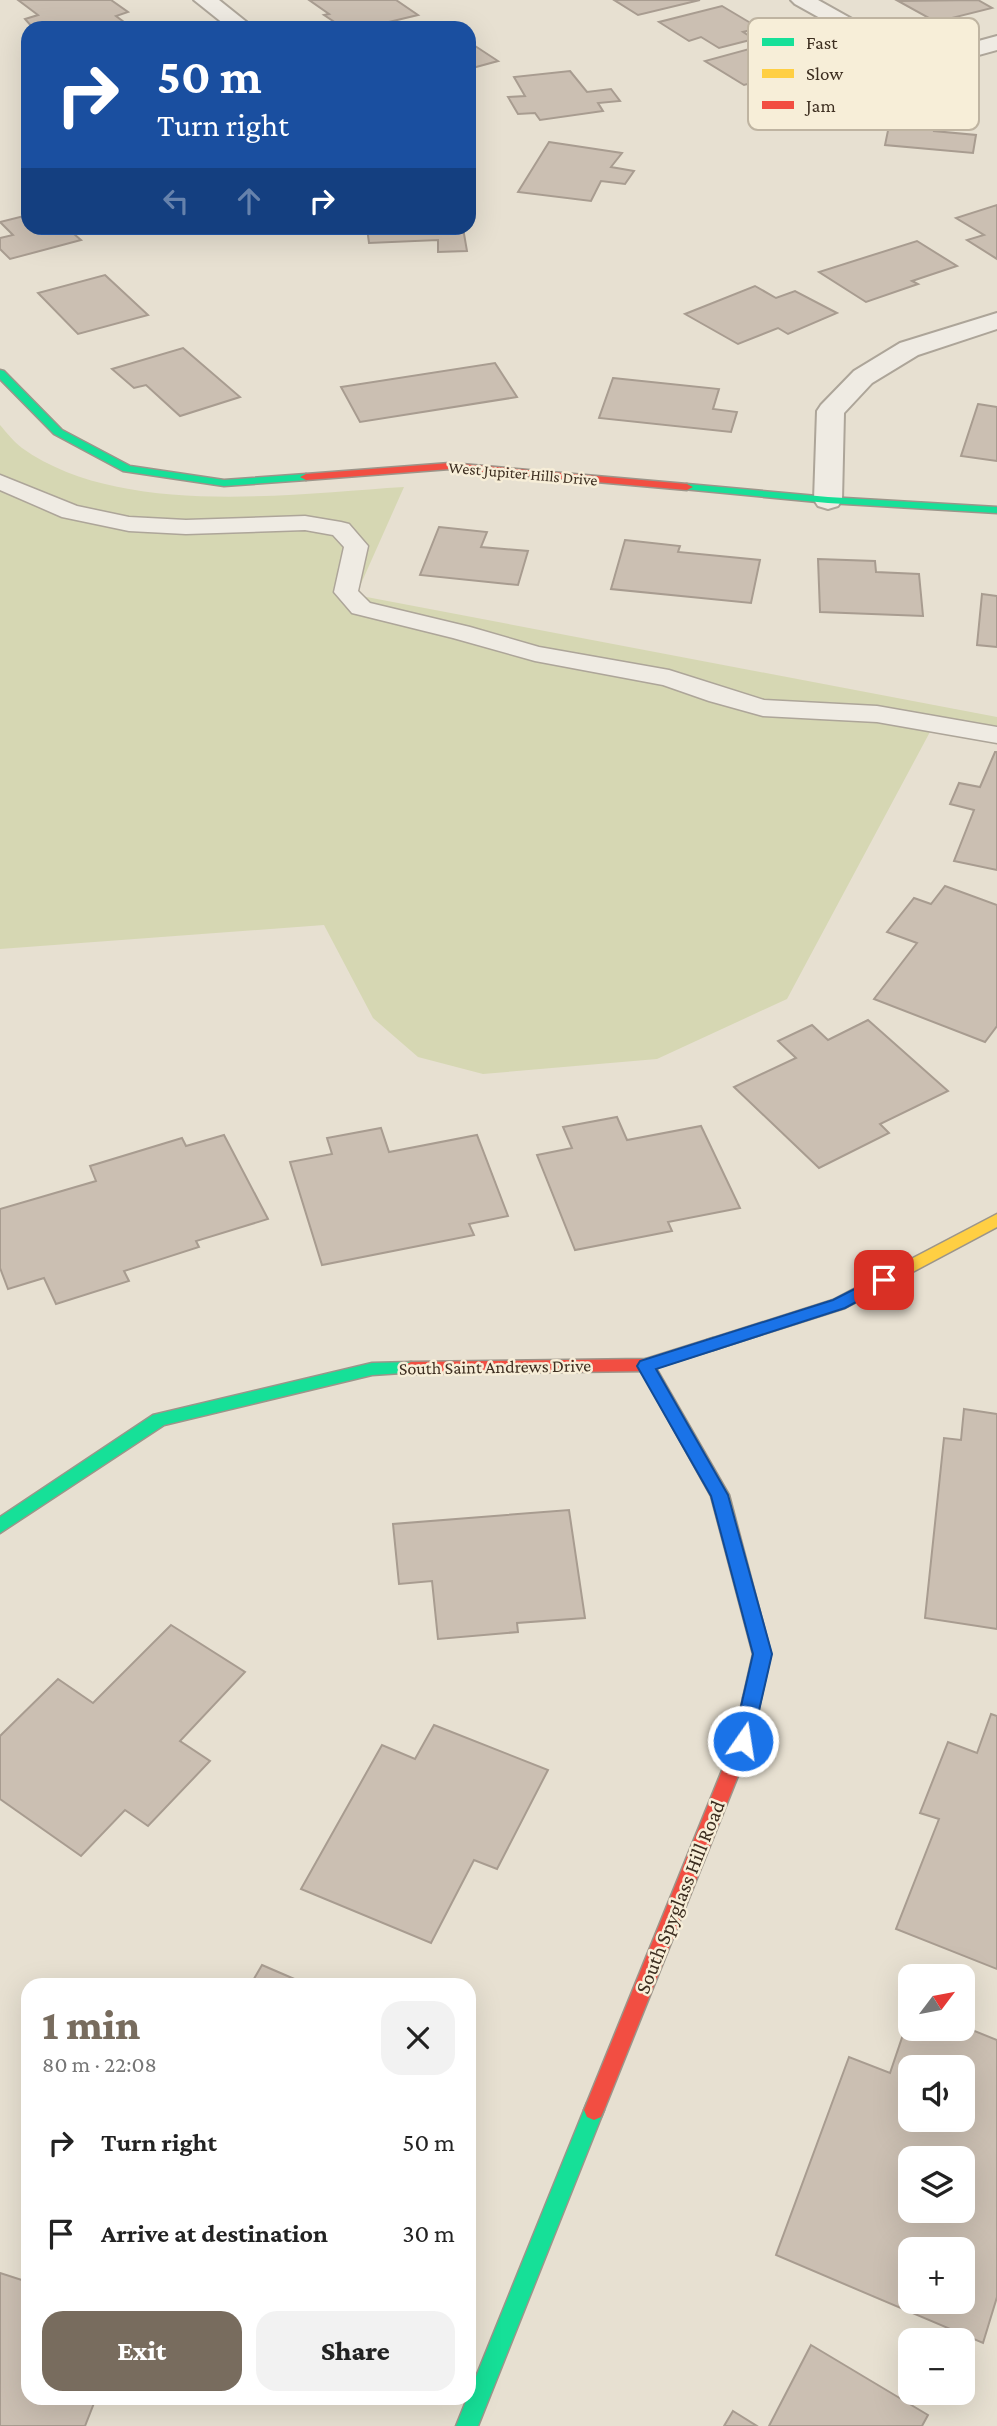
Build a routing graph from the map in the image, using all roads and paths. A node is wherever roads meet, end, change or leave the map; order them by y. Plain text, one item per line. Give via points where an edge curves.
1 (205, 0) edge
2 (802, 0) edge
3 (834, 18) edge
4 (234, 21) edge
5 (997, 43) edge
6 (979, 48) edge
7 (997, 321) edge
8 (0, 373) edge
9 (0, 482) edge
10 (828, 500) junction
11 (997, 510) edge
12 (997, 735) edge
13 (997, 1220) edge
14 (646, 1366) junction
15 (0, 1526) edge
16 (476, 2404) edge
17 (475, 2405) edge
18 (467, 2426) edge

1 - 4 street
2 - 3 street
5 - 6 street
7 - 10 street via 909,349 863,377 831,411
8 - 10 street, West Jupiter Hills Drive via 58,432 127,469 224,483 450,466
9 - 12 lane via 70,512 129,524 305,523 341,529 356,546 346,592 361,608 535,653 669,678 763,708 877,714
10 - 11 street, West Jupiter Hills Drive
13 - 14 street, South Saint Andrews Drive via 839,1304
14 - 15 street, South Saint Andrews Drive via 372,1369 159,1420
14 - 16 street, South Spyglass Hill Road via 720,1495 762,1654 743,1741
17 - 18 street, South Spyglass Hill Road

